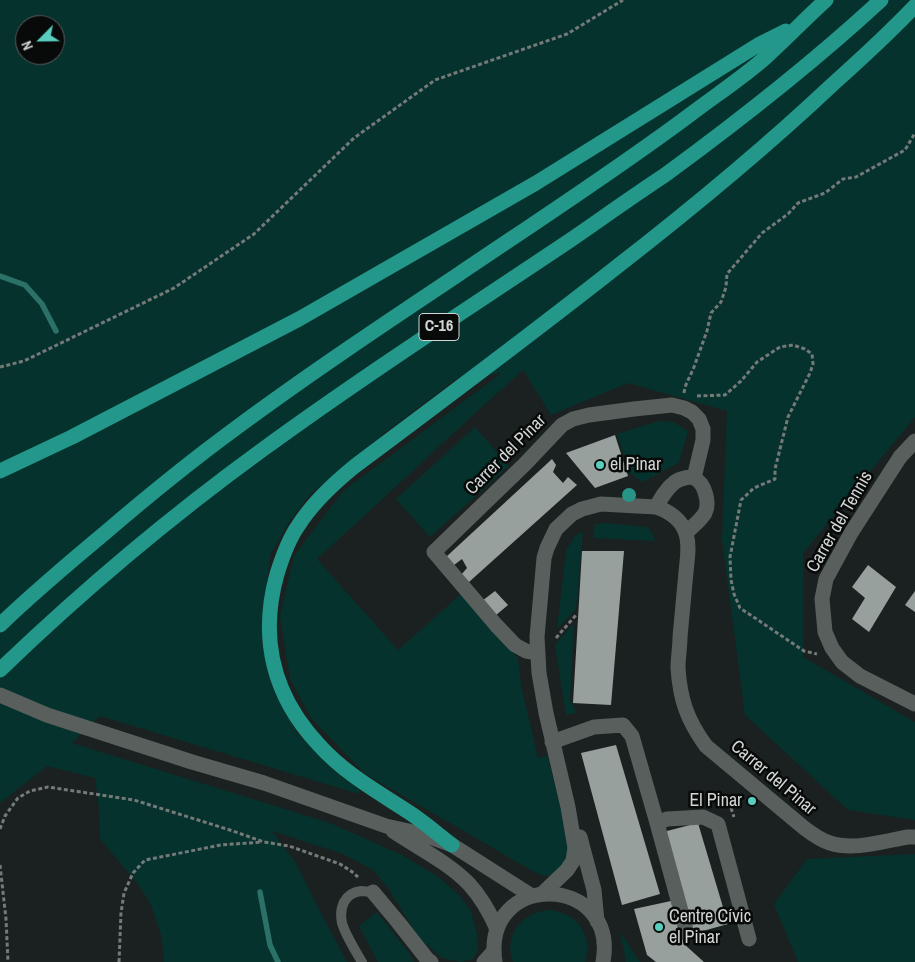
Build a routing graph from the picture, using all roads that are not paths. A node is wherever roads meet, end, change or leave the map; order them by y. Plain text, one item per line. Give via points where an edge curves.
1 (826, 0) edge
2 (881, 0) edge
3 (915, 6) edge
4 (799, 25) junction
5 (915, 441) edge
6 (0, 471) edge
7 (694, 478) junction
8 (656, 507) junction
9 (686, 533) junction
10 (0, 625) edge
11 (538, 653) junction
12 (3, 667) edge
13 (0, 695) edge
14 (915, 704) edge
15 (552, 742) junction
16 (568, 807) junction
17 (657, 823) junction
18 (386, 826) junction
19 (915, 838) edge
20 (452, 845) junction
21 (373, 892) joint
22 (537, 895) junction
23 (597, 921) junction
24 (497, 929) junction
25 (687, 933) dead end
26 (749, 940) dead end
27 (491, 958) edge
28 (607, 959) edge
29 (362, 962) edge
30 (431, 962) edge

1 - 4 highway, C-16
2 - 12 highway, C-16 via 788,81 665,175 360,380 223,479 88,590
3 - 20 highway via 785,130 583,294 335,482 297,527 279,566 269,627 275,670 293,713 319,746 351,775
4 - 6 highway via 758,45 536,183 299,320
4 - 10 highway, C-16 via 766,57 654,142 237,427 149,495
5 - 14 street, Carrer del Tennis via 900,457 851,533 826,579 822,599 825,632 842,662 860,676
7 - 8 street via 676,482
7 - 9 street via 705,491 707,506 704,514
7 - 11 street, Carrer del Pinar via 703,440 699,419 692,412 672,406 589,415 562,425 434,552 515,645
8 - 9 street via 673,515
8 - 11 street via 590,506 572,514 556,529 544,558
9 - 19 street, Carrer del Pinar via 688,553 678,665 680,692 696,732 706,746 817,838 843,846 859,846
11 - 15 street
13 - 18 street via 47,715 264,783
15 - 16 street
15 - 17 street via 594,727 623,725 632,736
16 - 22 street via 574,855 567,870
16 - 23 street via 578,830 594,890
17 - 25 street
17 - 26 street via 667,819 703,817 718,824
18 - 20 street
18 - 24 street via 469,884
20 - 22 street
21 - 29 lane via 350,895 343,903 341,914 342,925
21 - 30 street
22 - 23 street via 563,895 574,899 583,904
22 - 24 street via 514,906
23 - 28 street
24 - 27 street

